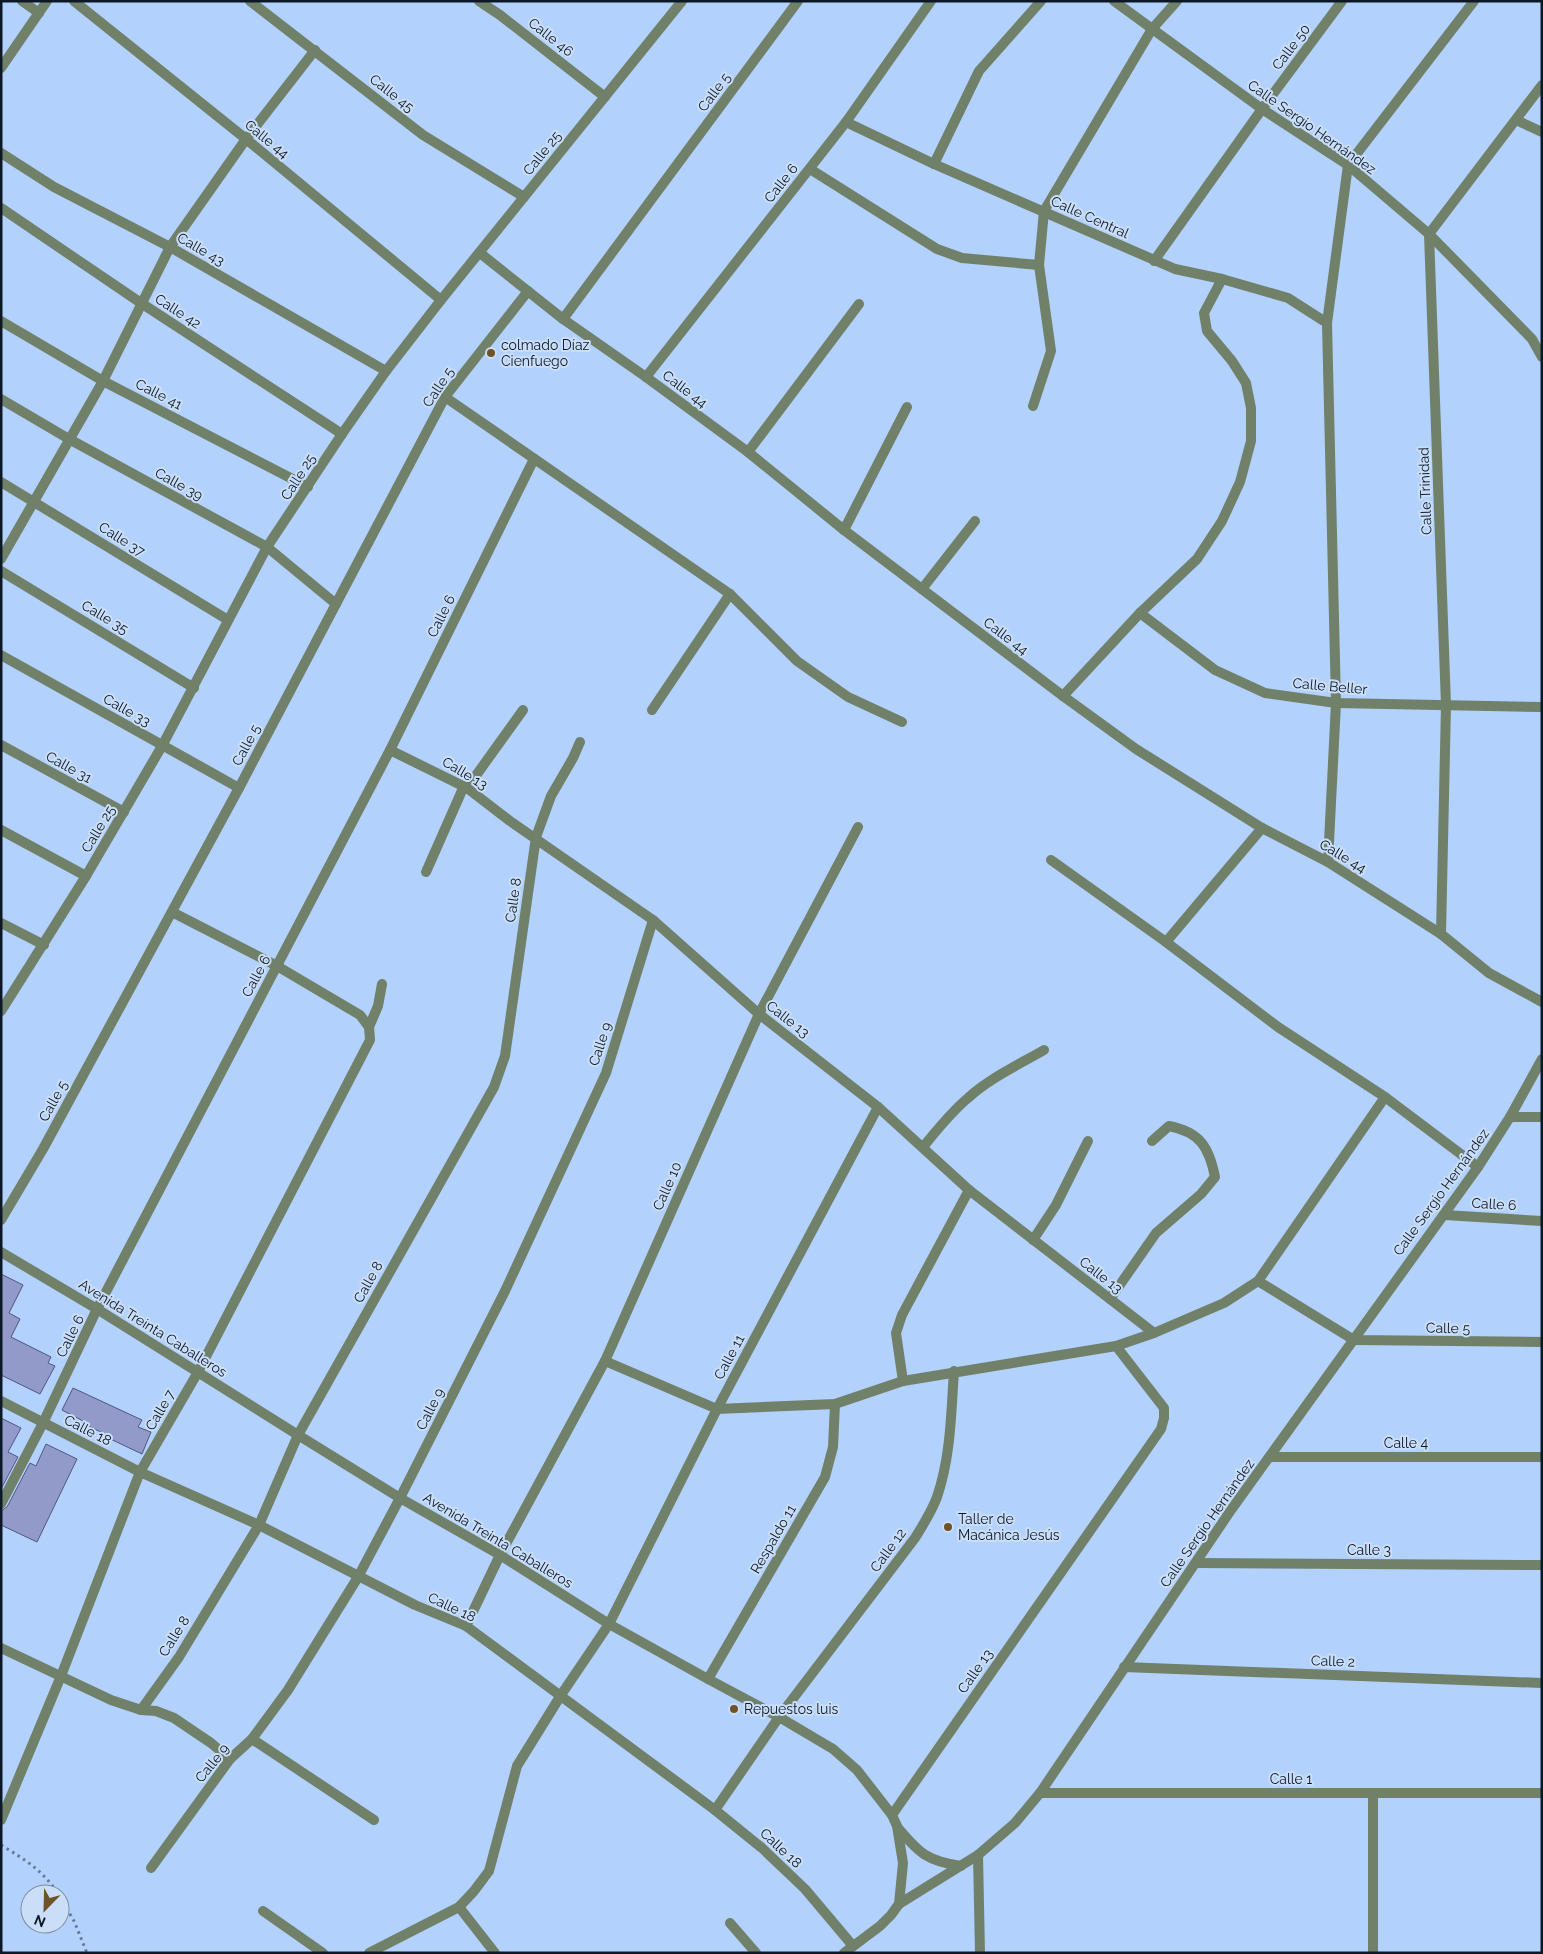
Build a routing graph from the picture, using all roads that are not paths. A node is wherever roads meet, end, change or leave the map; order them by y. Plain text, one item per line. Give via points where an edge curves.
1 (22, 1) edge
2 (47, 1) edge
3 (74, 1) edge
4 (250, 1) edge
5 (478, 1) edge
6 (682, 1) edge
7 (798, 1) edge
8 (931, 1) edge
9 (1041, 1) edge
10 (1114, 1) edge
11 (1177, 1) edge
12 (1342, 1) edge
13 (1474, 1) edge
14 (39, 13) junction
15 (1152, 29) junction
16 (315, 50) junction
17 (1, 68) edge
18 (1542, 85) edge
19 (605, 97) junction
20 (1262, 109) junction
21 (1516, 120) junction
22 (846, 122) junction
23 (1542, 132) edge
24 (246, 140) junction
25 (1, 153) edge
26 (934, 164) junction
27 (1348, 165) junction
28 (810, 169) junction
29 (524, 197) junction
30 (1, 208) edge
31 (1044, 211) junction
32 (1429, 234) junction
33 (170, 247) junction
34 (480, 253) junction
35 (1154, 261) junction
36 (1039, 265) junction
37 (1222, 279) junction
38 (528, 291) junction
39 (441, 300) junction
40 (141, 303) junction
41 (859, 304) dead end
42 (562, 319) junction
43 (1, 321) edge
44 (1327, 323) junction
45 (1542, 357) edge
46 (386, 371) junction
47 (646, 377) junction
48 (103, 381) junction
49 (445, 397) junction
50 (1, 399) edge
51 (907, 406) dead end
52 (1033, 406) dead end
53 (342, 434) junction
54 (69, 439) junction
55 (748, 452) junction
56 (534, 459) junction
57 (1, 482) edge
58 (308, 487) junction
59 (34, 501) junction
60 (975, 521) dead end
61 (844, 530) junction
62 (267, 547) junction
63 (1, 559) edge
64 (1, 571) edge
65 (922, 589) junction
66 (730, 594) junction
67 (336, 604) junction
68 (1140, 613) junction
69 (228, 620) junction
70 (1, 655) edge
71 (194, 688) junction
72 (1063, 696) junction
73 (1336, 703) junction
74 (1446, 705) junction
75 (1542, 707) edge
76 (523, 710) dead end
77 (652, 710) dead end
78 (902, 722) dead end
79 (580, 742) dead end
80 (1, 745) edge
81 (162, 746) junction
82 (390, 750) junction
83 (465, 787) junction
84 (239, 788) junction
85 (124, 812) junction
86 (858, 827) dead end
87 (1262, 828) junction
88 (1, 830) edge
89 (536, 837) junction
90 (1051, 860) dead end
91 (1328, 862) junction
92 (426, 872) dead end
93 (86, 876) junction
94 (172, 912) junction
95 (653, 920) junction
96 (1, 923) edge
97 (1441, 934) junction
98 (1166, 942) junction
99 (44, 945) junction
100 (277, 966) junction
101 (382, 984) dead end
102 (1542, 1002) edge
103 (1, 1011) edge
104 (759, 1014) junction
105 (369, 1027) junction
106 (1044, 1050) dead end
107 (1542, 1060) edge
108 (1385, 1097) junction
109 (878, 1107) junction
110 (1542, 1117) edge
111 (1510, 1118) junction
112 (1088, 1141) dead end
113 (1152, 1141) dead end
114 (923, 1148) junction
115 (1478, 1167) junction
116 (969, 1190) junction
117 (1445, 1215) junction
118 (1, 1220) edge
119 (1542, 1221) edge
120 (1033, 1240) junction
121 (1, 1252) edge
122 (1258, 1280) junction
123 (1110, 1299) junction
124 (97, 1309) junction
125 (1154, 1333) junction
126 (1354, 1340) junction
127 (1542, 1342) edge
128 (1116, 1346) junction
129 (605, 1361) junction
130 (954, 1371) junction
131 (198, 1372) junction
132 (903, 1380) junction
133 (1, 1401) edge
134 (835, 1404) junction
135 (717, 1409) junction
136 (43, 1422) junction
137 (298, 1435) junction
138 (1270, 1457) junction
139 (1542, 1458) edge
140 (140, 1472) junction
141 (400, 1498) junction
142 (1, 1504) edge
143 (259, 1525) junction
144 (500, 1555) junction
145 (1197, 1562) junction
146 (1542, 1566) edge
147 (358, 1577) junction
148 (609, 1624) junction
149 (466, 1626) junction
150 (1, 1648) edge
151 (1124, 1667) junction
152 (61, 1676) junction
153 (708, 1680) junction
154 (1542, 1682) edge
155 (561, 1695) junction
156 (141, 1710) junction
157 (779, 1717) junction
158 (252, 1739) junction
159 (230, 1759) junction
160 (1040, 1793) junction
161 (1373, 1793) junction
162 (1542, 1793) edge
163 (6, 1797) edge
164 (715, 1810) junction
165 (892, 1815) junction
166 (1, 1820) edge
167 (374, 1820) dead end
168 (897, 1826) junction
169 (978, 1856) junction
170 (961, 1866) junction
171 (151, 1868) dead end
172 (899, 1904) junction
173 (459, 1907) junction
174 (263, 1911) dead end
175 (730, 1923) dead end
176 (853, 1946) junction
177 (323, 1953) edge
178 (369, 1953) edge
179 (495, 1953) edge
180 (756, 1953) edge
181 (844, 1953) edge
182 (980, 1953) edge
183 (1373, 1953) edge

1 - 14 street
2 - 14 street
3 - 24 street, Calle 44
4 - 16 street, Calle 45
5 - 19 street, Calle 46
6 - 19 street, Calle 25
7 - 42 street, Calle 5
8 - 22 street, Calle 6
9 - 26 street via 979,71
10 - 15 street, Calle Sergio Hernández
11 - 15 street
12 - 20 street, Calle 50
13 - 27 street
14 - 17 street
15 - 20 street, Calle Sergio Hernández
15 - 31 street
16 - 24 street
16 - 29 street, Calle 45 via 423,135
18 - 21 street
19 - 29 street, Calle 25
20 - 27 street, Calle Sergio Hernández
20 - 35 street, Calle 50
21 - 23 street
21 - 32 street
22 - 26 street, Calle Central
22 - 28 street, Calle 6
24 - 33 street
24 - 39 street, Calle 44
25 - 33 street, Calle 43 via 54,187
26 - 31 street, Calle Central
27 - 32 street, Calle Sergio Hernández
27 - 44 street
28 - 36 street via 937,249 962,258
28 - 47 street, Calle 6
29 - 34 street, Calle 25
30 - 40 street, Calle 42
31 - 35 street, Calle Central
31 - 36 street
32 - 45 street, Calle Sergio Hernández via 1532,340
32 - 74 street, Calle Trinidad
33 - 40 street
33 - 46 street, Calle 43
34 - 38 street, Calle 44
34 - 39 street, Calle 25
35 - 37 street, Calle Central via 1175,270
36 - 52 street via 1051,351
37 - 44 street, Calle Central via 1288,298
37 - 68 street via 1204,313 1207,331 1246,383 1251,408 1251,442 1240,482 1217,529 1197,559
38 - 42 street, Calle 44
38 - 49 street, Calle 5
39 - 46 street, Calle 25
40 - 48 street
40 - 53 street, Calle 42
41 - 55 street
42 - 47 street, Calle 44
43 - 48 street, Calle 41
44 - 73 street
46 - 53 street, Calle 25
47 - 55 street, Calle 44
48 - 54 street
48 - 58 street, Calle 41
49 - 56 street
49 - 67 street, Calle 5
50 - 54 street, Calle 39
51 - 61 street
53 - 58 street, Calle 25
54 - 59 street
54 - 62 street, Calle 39
55 - 61 street, Calle 44
56 - 66 street
56 - 82 street, Calle 6
57 - 59 street, Calle 37
58 - 62 street, Calle 25
59 - 63 street
59 - 69 street, Calle 37
60 - 65 street
61 - 65 street, Calle 44
62 - 67 street, Calle 39
62 - 69 street, Calle 25
64 - 71 street, Calle 35
65 - 72 street, Calle 44
66 - 77 street
66 - 78 street via 797,661 848,697
67 - 84 street, Calle 5
68 - 72 street
68 - 73 street, Calle Beller via 1215,670 1265,693
69 - 71 street, Calle 25
70 - 81 street, Calle 33
71 - 81 street, Calle 25
72 - 87 street, Calle 44 via 1136,749
73 - 74 street, Calle Beller
73 - 91 street
74 - 75 street, Calle Beller
74 - 97 street, Calle Trinidad
76 - 83 street
79 - 89 street, Calle 8 via 551,796
80 - 85 street, Calle 31
81 - 84 street, Calle 33
81 - 85 street, Calle 25
82 - 83 street, Calle 13
82 - 100 street, Calle 6
83 - 89 street, Calle 13
83 - 92 street
84 - 94 street, Calle 5
85 - 93 street, Calle 25
86 - 104 street, Calle 10
87 - 91 street, Calle 44
87 - 98 street
88 - 93 street
89 - 95 street, Calle 13
89 - 137 street, Calle 8 via 500,1072
90 - 98 street
91 - 97 street, Calle 44
93 - 99 street, Calle 25
94 - 100 street
94 - 118 street, Calle 5
95 - 104 street, Calle 13
95 - 141 street, Calle 9 via 606,1073 505,1291
96 - 99 street
97 - 102 street, Calle 44 via 1489,973
98 - 108 street via 1278,1027
99 - 103 street, Calle 25
100 - 105 street via 360,1015
100 - 124 street, Calle 6
101 - 105 street, Calle 7 via 378,1006
104 - 109 street, Calle 13
104 - 129 street, Calle 10
105 - 131 street, Calle 7 via 369,1045
106 - 114 street via 994,1078 967,1098
107 - 111 street, Calle Sergio Hernández
108 - 115 street
108 - 122 street
109 - 114 street, Calle 13
109 - 135 street, Calle 11
110 - 111 street
111 - 115 street, Calle Sergio Hernández
112 - 120 street via 1056,1205
113 - 123 street via 1169,1126 1186,1129 1198,1138 1212,1162 1215,1177 1201,1194 1156,1233
114 - 116 street, Calle 13
115 - 117 street, Calle Sergio Hernández
116 - 120 street, Calle 13
116 - 132 street via 902,1315 896,1333
117 - 119 street, Calle 6
117 - 126 street, Calle Sergio Hernández
120 - 123 street, Calle 13
121 - 124 street, Avenida Treinta Caballeros
122 - 125 street via 1224,1303
122 - 126 street
123 - 125 street, Calle 13
124 - 131 street, Avenida Treinta Caballeros
124 - 136 street, Calle 6
125 - 128 street
126 - 127 street, Calle 5
126 - 138 street, Calle Sergio Hernández
128 - 130 street
128 - 165 street, Calle 13 via 1164,1408 1161,1429
129 - 135 street
129 - 144 street, Calle 10
130 - 132 street
130 - 157 street, Calle 12 via 947,1459 931,1510 915,1538
131 - 137 street, Avenida Treinta Caballeros
131 - 140 street, Calle 7
132 - 134 street
133 - 136 street, Calle 18
134 - 135 street
134 - 153 street, Respaldo 11 via 833,1447 825,1478
135 - 148 street, Calle 11
136 - 140 street, Calle 18
136 - 142 street, Calle 6
137 - 141 street, Avenida Treinta Caballeros
137 - 143 street, Calle 8
138 - 139 street, Calle 4
138 - 145 street, Calle Sergio Hernández
140 - 143 street, Calle 18
140 - 152 street, Calle 7
141 - 144 street, Avenida Treinta Caballeros
141 - 147 street, Calle 9
143 - 147 street, Calle 18
143 - 156 street, Calle 8 via 179,1657
144 - 148 street, Avenida Treinta Caballeros
144 - 149 street, Calle 10
145 - 146 street, Calle 3
145 - 151 street, Calle Sergio Hernández
147 - 149 street, Calle 18
147 - 158 street, Calle 9 via 288,1690
148 - 153 street, Avenida Treinta Caballeros
148 - 155 street, Calle 11
149 - 155 street, Calle 18
150 - 152 street
151 - 154 street, Calle 2
151 - 160 street, Calle Sergio Hernández
152 - 156 street via 111,1700
152 - 163 street, Calle 7
153 - 157 street, Avenida Treinta Caballeros
155 - 164 street, Calle 18
155 - 173 street, Calle 11 via 517,1766 489,1871
156 - 159 street via 156,1711 174,1718
157 - 164 street, Calle 12
157 - 165 street, Avenida Treinta Caballeros via 839,1754 857,1770
158 - 159 street, Calle 9
158 - 167 street
159 - 171 street, Calle 9
160 - 161 street, Calle 1
160 - 169 street, Calle Sergio Hernández via 1015,1824
161 - 162 street, Calle 1
161 - 183 street
163 - 166 street, Calle 7
164 - 176 street, Calle 18 via 805,1889
165 - 168 street, Avenida Treinta Caballeros
168 - 170 street via 926,1856 940,1863
168 - 172 street, Avenida Treinta Caballeros via 903,1863
169 - 170 street, Calle Sergio Hernández
169 - 182 street
170 - 172 street, Calle Sergio Hernández
172 - 176 street, Calle Sergio Hernández via 891,1915
173 - 178 street
173 - 179 street
174 - 177 street
175 - 180 street
176 - 181 street, Calle Sergio Hernández

